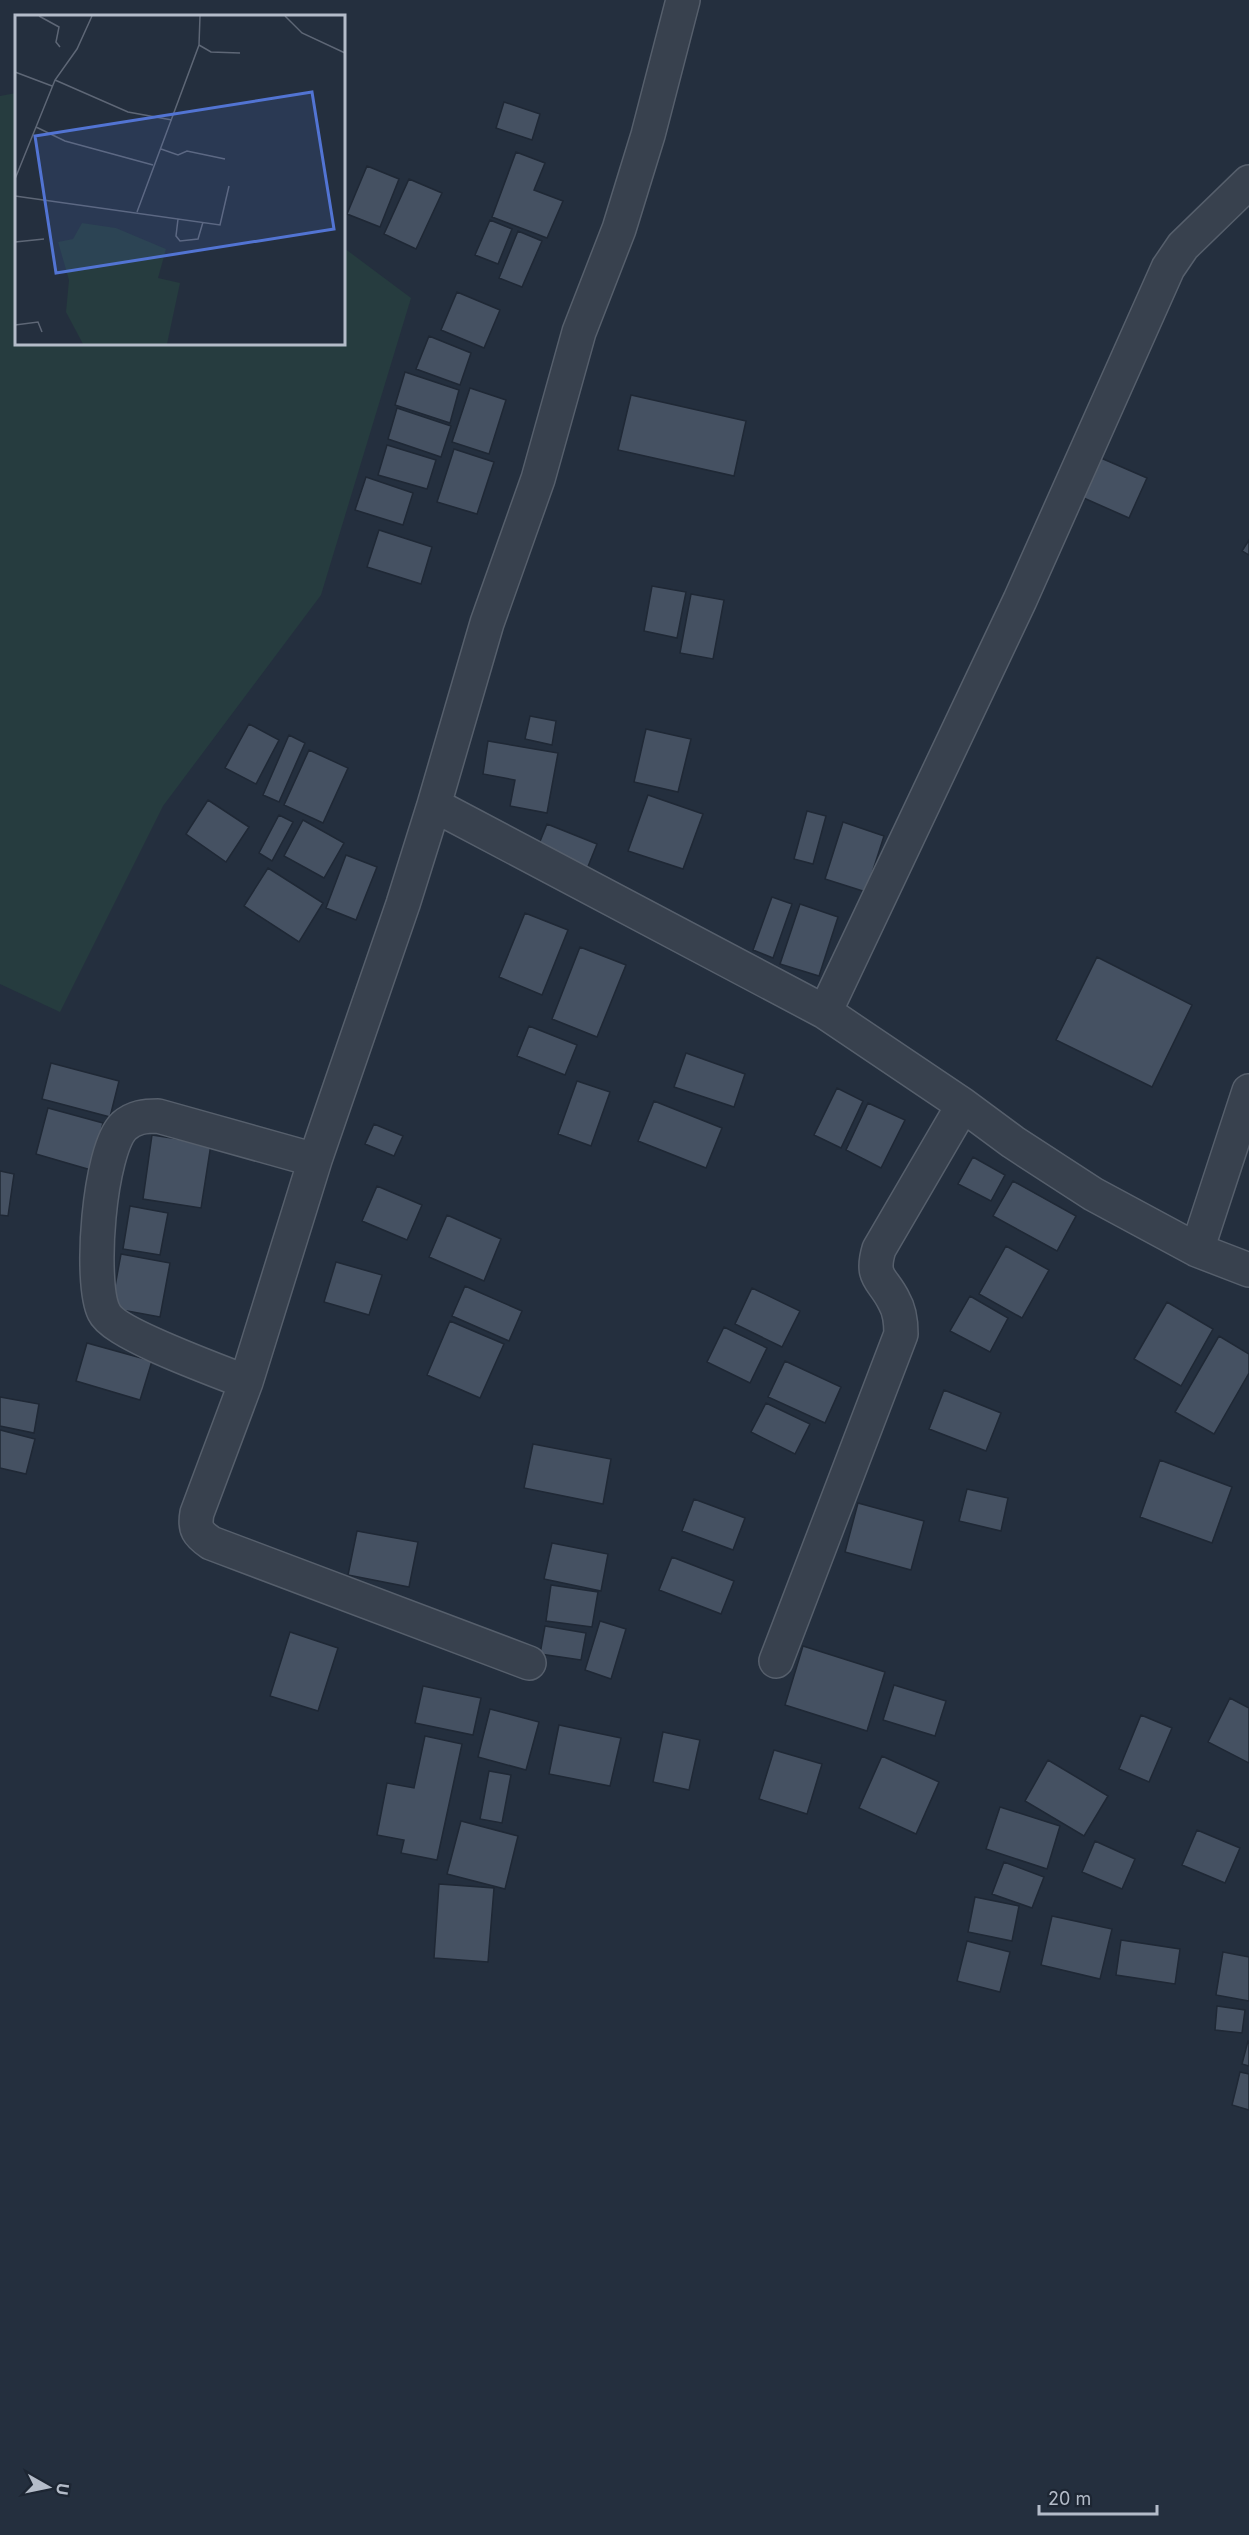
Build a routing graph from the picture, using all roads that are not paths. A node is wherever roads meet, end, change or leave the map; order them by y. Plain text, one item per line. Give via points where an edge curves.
1 (683, 0) edge
2 (1249, 182) edge
3 (434, 804) junction
4 (825, 1012) junction
5 (1249, 1091) edge
6 (963, 1105) junction
7 (315, 1160) junction
8 (1197, 1250) junction
9 (1249, 1270) edge
10 (246, 1382) junction
11 (776, 1661) dead end
12 (529, 1663) dead end

1 - 3 street via 628,198 579,332 538,479 487,623
2 - 4 street via 1183,246 1168,268 1020,600
3 - 4 street
3 - 7 street
4 - 6 street
5 - 8 street
6 - 8 street via 1093,1194
6 - 11 street via 874,1263 876,1275 894,1300 901,1334
7 - 10 street
7 - 10 street via 158,1116 141,1116 123,1127 111,1148 102,1185 97,1259 104,1313 123,1330
8 - 9 street
10 - 12 street via 197,1513 195,1526 200,1535 211,1543

